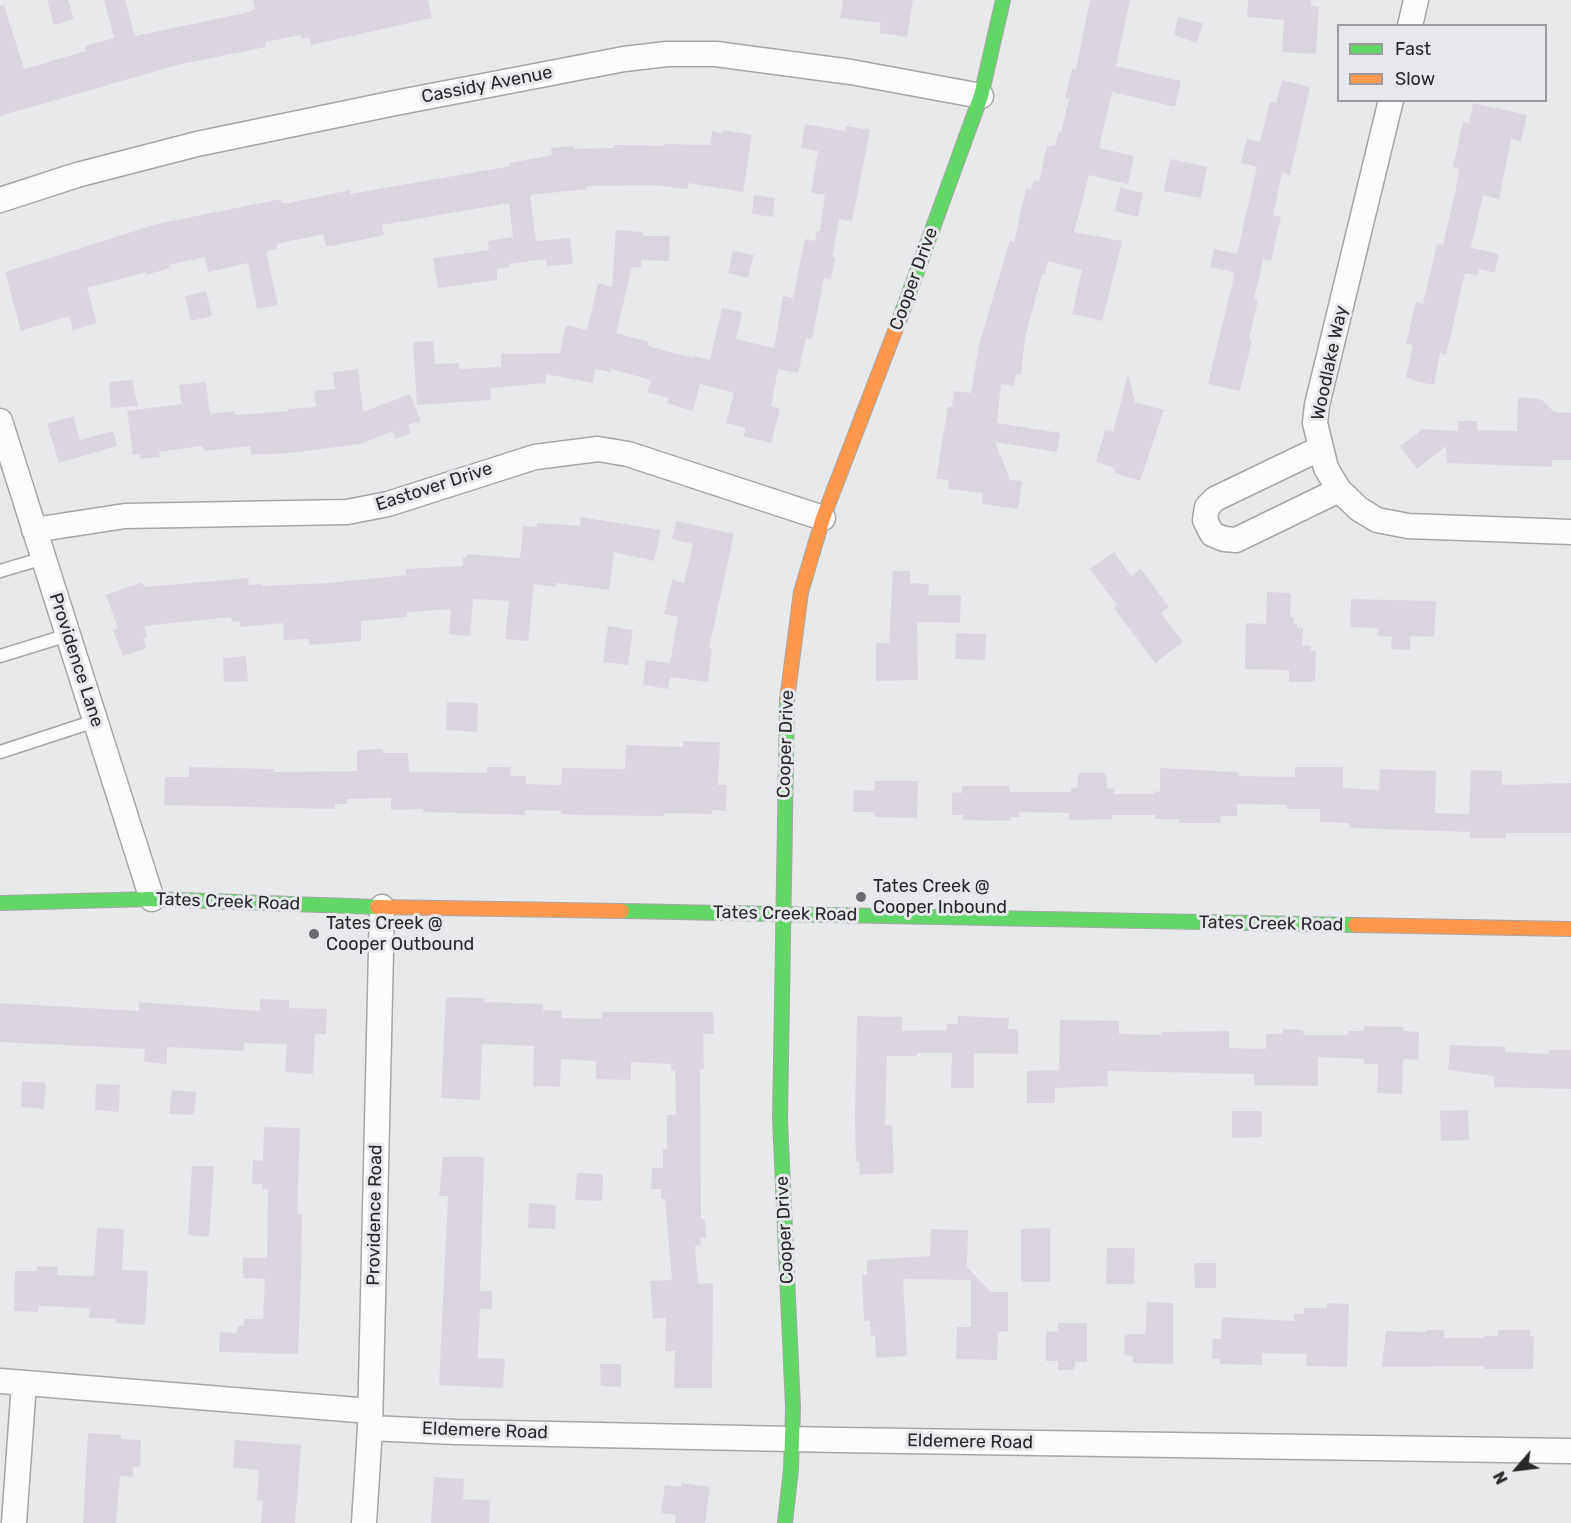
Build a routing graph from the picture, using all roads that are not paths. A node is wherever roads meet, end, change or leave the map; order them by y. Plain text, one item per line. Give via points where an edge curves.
1 (1003, 0) edge
2 (1416, 0) edge
3 (1410, 24) edge
4 (981, 96) junction
5 (1391, 102) edge
6 (0, 200) edge
7 (0, 422) edge
8 (1319, 448) junction
9 (1339, 490) junction
10 (823, 518) junction
11 (34, 530) junction
12 (1571, 532) edge
13 (44, 558) junction
14 (0, 572) edge
15 (68, 635) junction
16 (0, 656) edge
17 (95, 721) junction
18 (0, 752) edge
19 (152, 899) junction
20 (0, 903) edge
21 (382, 907) junction
22 (782, 914) junction
23 (1571, 929) edge
24 (0, 1381) edge
25 (24, 1383) junction
26 (370, 1420) junction
27 (793, 1437) junction
28 (1571, 1451) edge
29 (14, 1523) edge
30 (364, 1523) edge
31 (785, 1523) edge

1 - 4 main road, Cooper Drive
2 - 3 street
4 - 6 street, Cassidy Avenue via 795,64 716,54 667,54 429,96 197,144
4 - 10 main road, Cooper Drive via 878,380
5 - 8 street, Woodlake Way via 1317,405
7 - 11 street, Providence Lane
8 - 9 street, Woodlake Way
8 - 9 street via 1215,498 1207,507 1205,520 1212,534 1236,540
9 - 12 street, Woodlake Way via 1377,520 1398,524
10 - 11 street, Eastover Drive via 628,454 598,449 525,459 388,504 347,512 125,516
10 - 22 main road, Cooper Drive via 801,592 787,689
11 - 13 street, Providence Lane
13 - 14 lane
13 - 15 street, Providence Lane
15 - 16 lane
15 - 17 street, Providence Lane
17 - 18 lane
17 - 19 street, Providence Lane
19 - 20 main road, Tates Creek Road
19 - 21 main road, Tates Creek Road
21 - 22 main road, Tates Creek Road
21 - 26 street, Providence Road
22 - 23 main road, Tates Creek Road
22 - 27 main road, Cooper Drive via 781,1166 793,1358
24 - 25 street, Eldemere Road
25 - 26 street, Eldemere Road
25 - 29 street
26 - 27 street, Eldemere Road via 455,1432
26 - 30 street, Providence Road
27 - 28 street, Eldemere Road
27 - 31 main road, Cooper Drive

